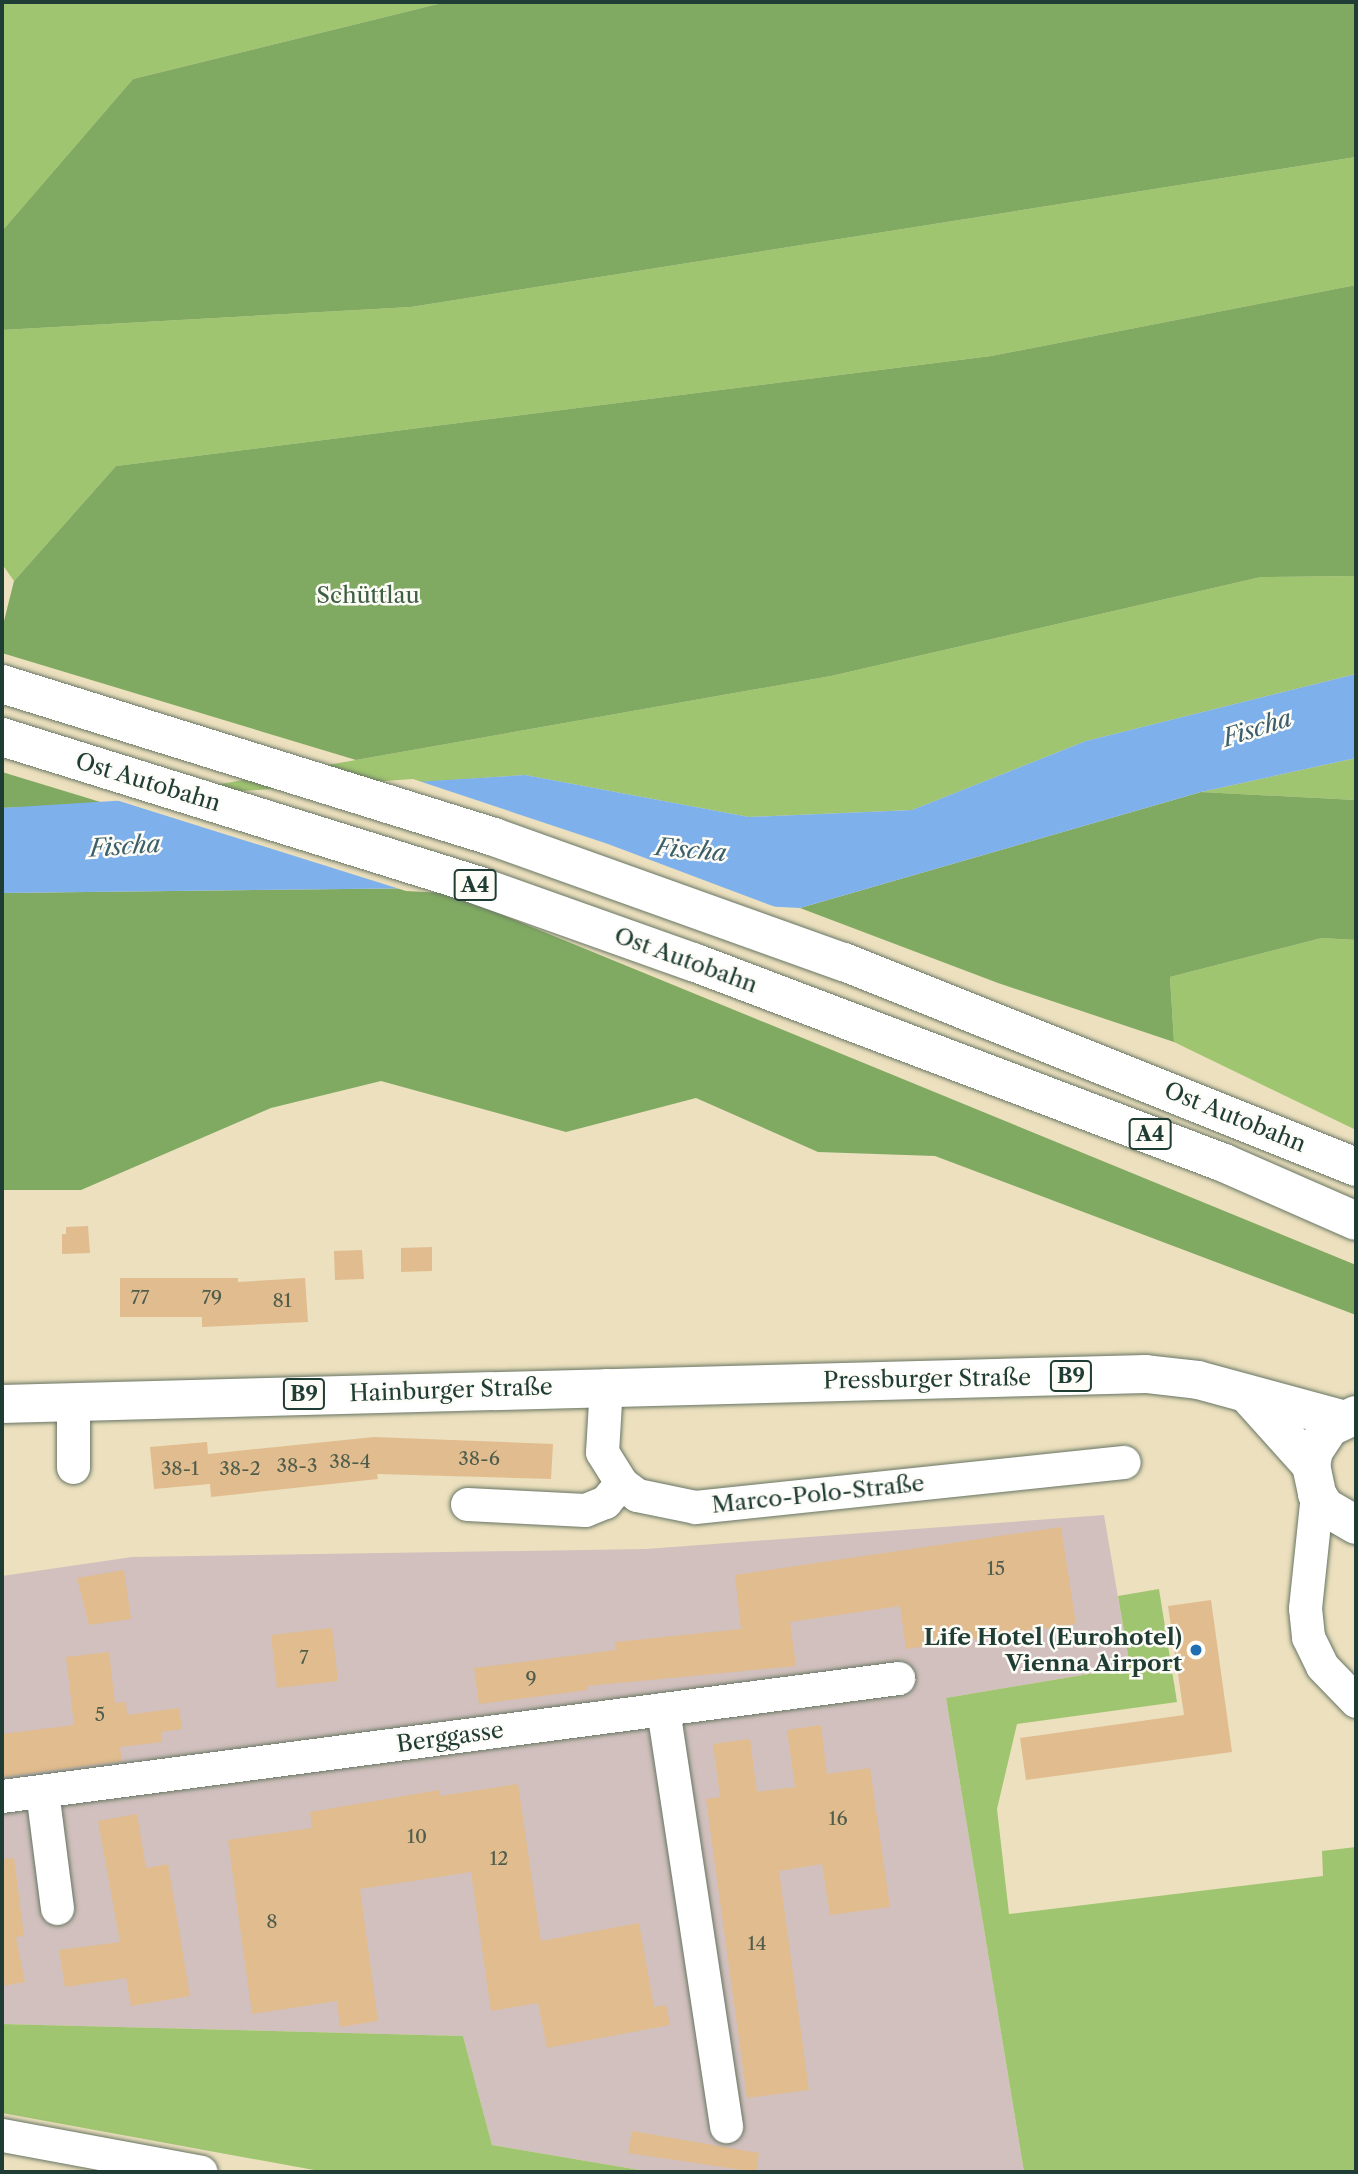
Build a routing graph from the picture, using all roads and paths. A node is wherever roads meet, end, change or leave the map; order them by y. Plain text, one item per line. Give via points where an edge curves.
1 (2, 684) edge
2 (2, 737) edge
3 (1356, 1167) edge
4 (1356, 1221) edge
5 (606, 1385) junction
6 (1247, 1394) junction
7 (73, 1401) junction
8 (2, 1404) edge
9 (1349, 1417) edge
10 (1124, 1462) dead end
11 (73, 1467) dead end
12 (1314, 1480) junction
13 (621, 1483) junction
14 (467, 1504) dead end
15 (1354, 1524) edge
16 (1309, 1579) junction
17 (898, 1678) dead end
18 (1356, 1701) edge
19 (663, 1709) junction
20 (41, 1791) junction
21 (2, 1796) edge
22 (57, 1908) dead end
23 (726, 2126) dead end
24 (2, 2135) edge
25 (201, 2172) edge

1 - 3 main road, Ost Autobahn / A4 via 494,837 844,962
2 - 4 main road, Ost Autobahn / A4 via 480,886 941,1054 1224,1163
5 - 6 main road, Pressburger Straße / B9 via 1146,1374 1198,1380
5 - 7 main road, Hainburger Straße / B9
5 - 13 street via 602,1452
6 - 9 main road, Pressburger Straße / B9
6 - 12 main road
7 - 8 main road, Hainburger Straße / B9
7 - 11 street
9 - 12 main road, B9 via 1321,1438
10 - 13 street, Marco-Polo-Straße via 695,1507 637,1495
12 - 15 main road via 1325,1507
12 - 16 street
13 - 14 street via 605,1502 585,1510
15 - 16 street
16 - 18 street via 1308,1637 1322,1666
17 - 19 street, Berggasse
19 - 20 street, Berggasse
19 - 23 street
20 - 21 street, Berggasse
20 - 22 street
24 - 25 street

